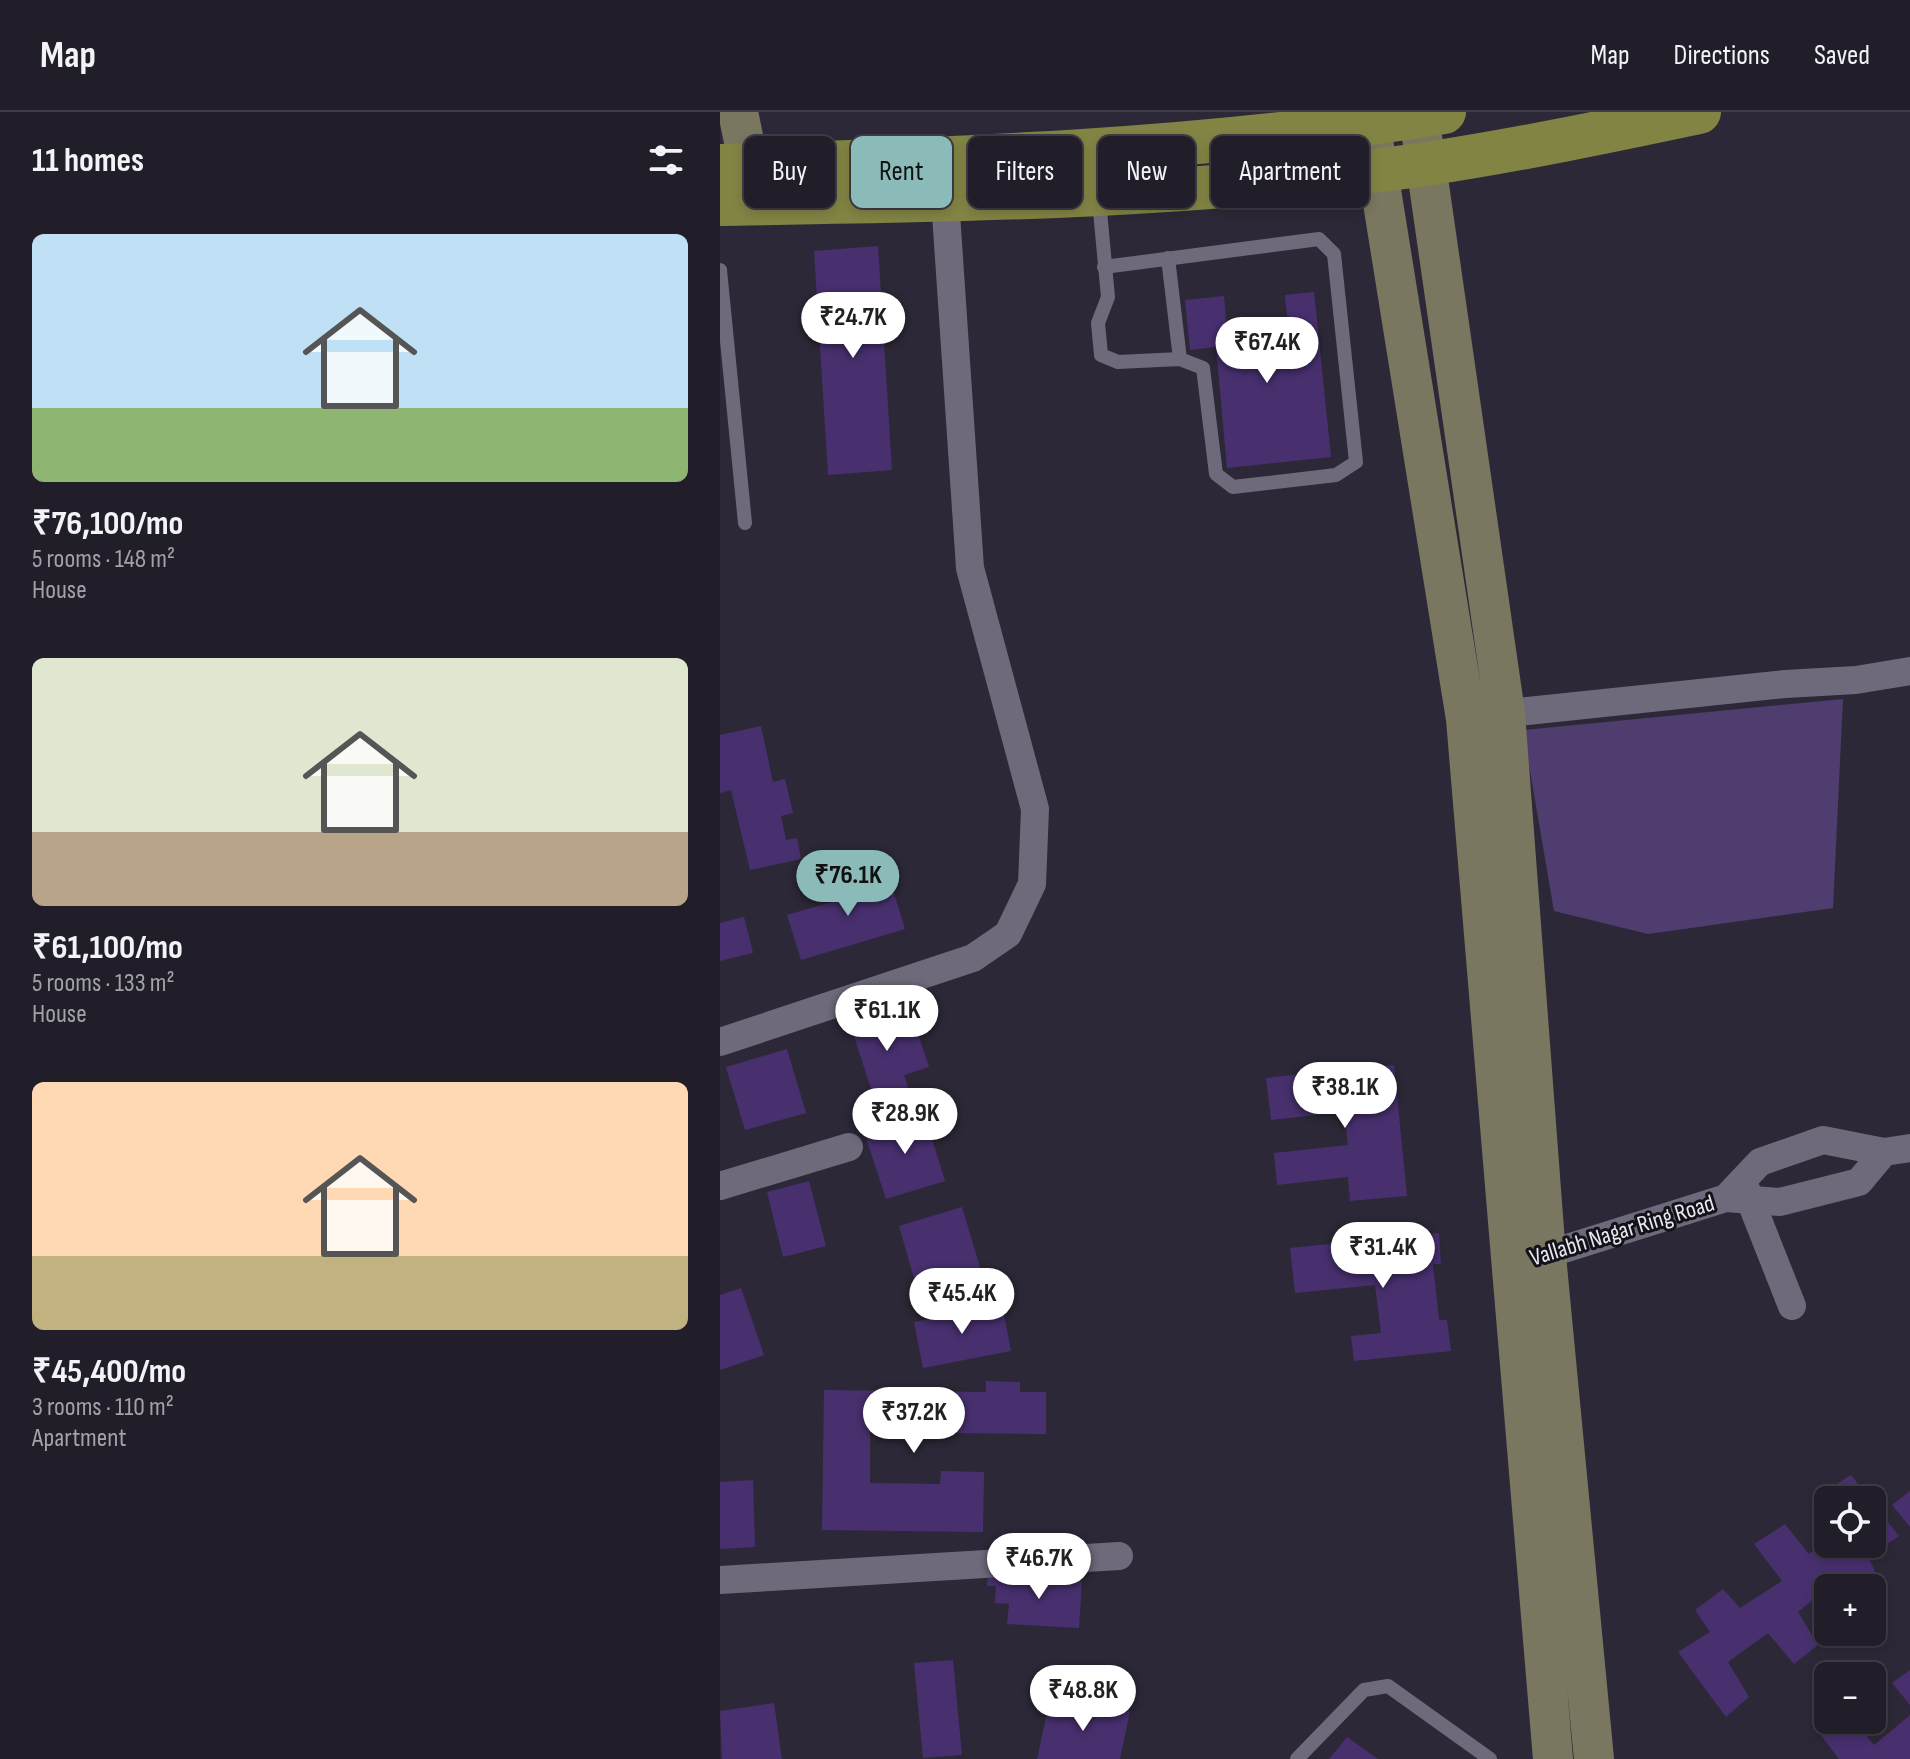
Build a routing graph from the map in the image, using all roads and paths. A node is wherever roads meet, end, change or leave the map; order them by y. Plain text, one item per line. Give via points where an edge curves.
1 (738, 112) edge
2 (1699, 112) edge
3 (1427, 113) edge
4 (1370, 122) junction
5 (1426, 164) junction
6 (735, 166) edge
7 (1377, 170) junction
8 (1195, 187) edge
9 (1098, 196) edge
10 (952, 199) edge
11 (851, 201) edge
12 (720, 204) edge
13 (946, 208) edge
14 (1100, 208) edge
15 (1168, 258) junction
16 (1104, 267) junction
17 (720, 270) edge
18 (1180, 359) junction
19 (745, 523) dead end
20 (1910, 671) edge
21 (1505, 713) junction
22 (1466, 719) junction
23 (1508, 1011) junction
24 (720, 1042) edge
25 (849, 1147) dead end
26 (1897, 1150) edge
27 (720, 1186) edge
28 (1740, 1193) junction
29 (1528, 1260) junction
30 (1792, 1306) dead end
31 (1119, 1556) dead end
32 (720, 1580) edge
33 (1297, 1759) edge
34 (1490, 1759) edge
35 (1553, 1759) edge
36 (1594, 1759) edge

1 - 6 street
2 - 5 main road
3 - 4 main road
3 - 5 street
4 - 6 main road via 1050,156
4 - 7 street
5 - 7 main road
5 - 21 street
7 - 8 main road
7 - 22 street
9 - 10 main road
11 - 12 main road
13 - 24 street via 970,568 1035,809 1032,884 1008,934 973,958
14 - 16 lane
15 - 16 lane
15 - 18 lane
15 - 18 lane via 1319,239 1334,254 1356,462 1336,475 1233,487 1216,474 1203,368
16 - 18 lane via 1108,297 1098,323 1101,355 1118,362
17 - 19 lane
20 - 21 street
21 - 22 street
21 - 23 street
22 - 23 street
23 - 29 street
25 - 27 street
26 - 28 street, Vallabh Nagar Ring Road via 1859,1182 1780,1202
26 - 28 street via 1823,1140 1760,1162
28 - 29 street, Vallabh Nagar Ring Road
28 - 30 street
29 - 35 street
29 - 36 street
31 - 32 street
33 - 34 lane via 1364,1690 1376,1686 1396,1691

